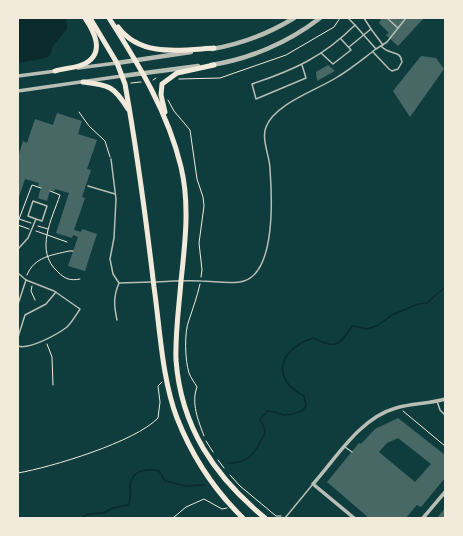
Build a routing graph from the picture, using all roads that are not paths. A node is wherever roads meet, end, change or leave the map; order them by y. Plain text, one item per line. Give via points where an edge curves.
1 (85, 18) edge
2 (90, 18) edge
3 (110, 18) edge
4 (294, 18) edge
5 (320, 18) edge
6 (348, 18) edge
7 (364, 18) edge
8 (387, 18) edge
9 (406, 18) edge
10 (355, 25) junction
11 (398, 28) junction
12 (371, 29) junction
13 (363, 35) junction
14 (341, 38) junction
15 (382, 45) junction
16 (214, 48) junction
17 (349, 48) junction
18 (376, 49) junction
19 (373, 52) junction
20 (321, 54) junction
21 (136, 60) junction
22 (117, 63) junction
23 (214, 64) junction
24 (302, 64) junction
25 (55, 71) junction
26 (143, 73) junction
27 (18, 76) edge
28 (122, 76) junction
29 (83, 82) junction
30 (18, 91) edge
31 (130, 113) junction
32 (168, 123) junction
33 (111, 159) road end
34 (88, 186) dead end
35 (115, 194) junction
36 (36, 219) junction
37 (18, 249) edge
38 (18, 273) edge
39 (26, 280) junction
40 (181, 280) junction
41 (154, 282) junction
42 (119, 284) junction
43 (56, 292) junction
44 (18, 304) edge
45 (117, 320) dead end
46 (18, 337) edge
47 (18, 346) edge
48 (445, 399) edge
49 (437, 401) junction
50 (445, 415) edge
51 (345, 446) junction
52 (352, 452) dead end
53 (313, 484) junction
54 (445, 492) edge
55 (243, 518) edge
56 (265, 518) edge
57 (284, 518) edge
58 (354, 518) edge
59 (423, 518) edge

1 - 25 main road via 96,35 94,55 86,63
2 - 22 main road
3 - 16 main road via 121,31 144,47 161,50
3 - 21 main road
4 - 16 street via 253,39
5 - 23 street via 266,50
6 - 10 lane
7 - 12 lane
8 - 11 lane
9 - 11 lane
10 - 13 lane
10 - 14 lane
11 - 15 lane
12 - 13 lane
12 - 15 lane
13 - 17 lane
13 - 18 lane
14 - 17 lane
14 - 20 lane
15 - 18 lane
15 - 19 lane via 386,51 401,57 402,62 398,69 388,69
16 - 21 street
17 - 20 lane via 351,50 333,64
18 - 19 lane
19 - 40 lane via 339,77 276,112 265,128 272,196 268,242 255,275 243,281
20 - 24 lane
21 - 22 street
21 - 26 main road
22 - 25 street
22 - 28 main road
23 - 26 street
23 - 32 main road via 177,73 162,84 161,95
24 - 24 lane via 306,78 256,99 252,84
25 - 27 street
26 - 28 street
26 - 32 main road
28 - 29 street
28 - 31 main road
29 - 30 street
29 - 31 main road via 113,89
31 - 41 main road
32 - 40 main road via 181,167 185,199 185,246
33 - 35 lane
34 - 35 lane
35 - 42 lane via 114,238 110,259 113,274
36 - 36 lane via 42,221 47,206 33,201 28,216
36 - 37 lane via 28,238
38 - 39 lane
39 - 43 lane
39 - 44 lane
40 - 41 lane
40 - 56 main road via 176,359 187,413 197,438 219,474 239,496
41 - 42 lane
41 - 55 main road via 174,410 186,441 212,482
42 - 45 lane via 114,294
43 - 46 lane via 46,304 25,315
43 - 47 lane via 80,309 66,327 45,340 24,347
48 - 49 street
49 - 50 lane
49 - 51 street via 386,411 370,421
51 - 52 lane
51 - 53 street
53 - 57 lane
53 - 58 street
54 - 59 street

